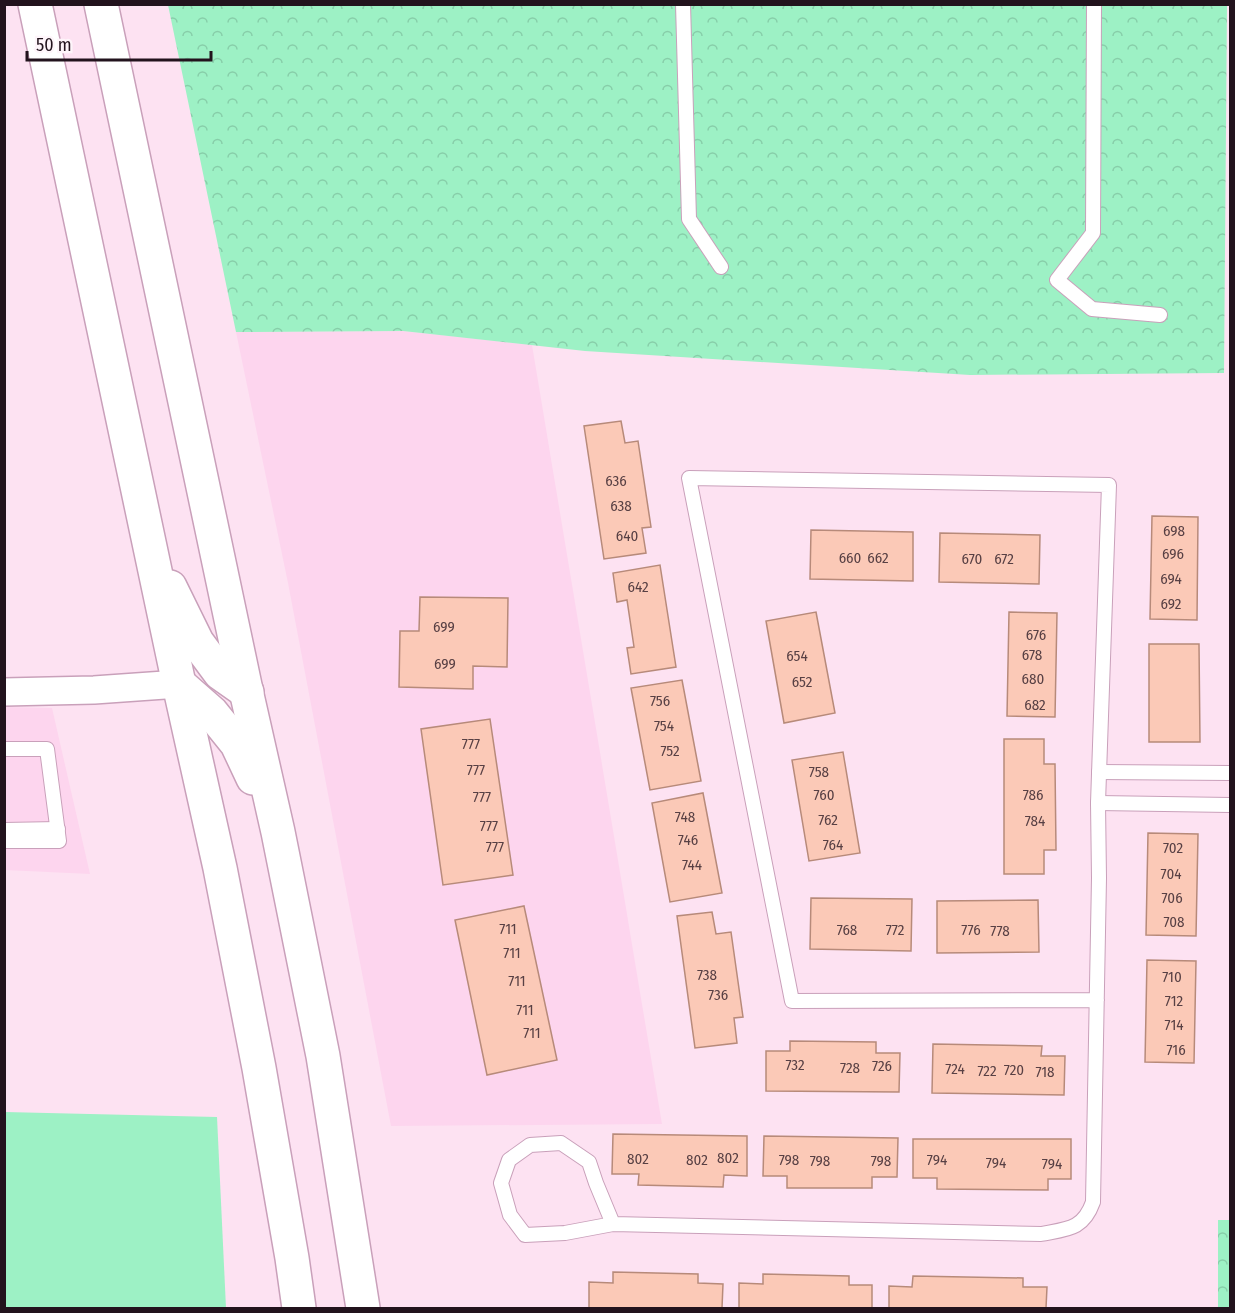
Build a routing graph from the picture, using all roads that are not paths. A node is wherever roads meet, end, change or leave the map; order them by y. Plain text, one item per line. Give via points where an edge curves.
1 (34, 4) edge
2 (101, 4) edge
3 (683, 4) edge
4 (1094, 4) edge
5 (721, 267) dead end
6 (1160, 315) dead end
7 (149, 545) junction
8 (179, 684) junction
9 (4, 692) edge
10 (247, 692) junction
11 (4, 749) edge
12 (1099, 772) junction
13 (1230, 773) edge
14 (1098, 803) junction
15 (1230, 805) edge
16 (58, 829) junction
17 (4, 830) edge
18 (278, 832) junction
19 (4, 841) edge
20 (1097, 1000) junction
21 (614, 1224) junction
22 (299, 1308) edge
23 (363, 1308) edge

1 - 7 highway
2 - 10 highway
3 - 5 lane via 689,219
4 - 6 lane via 1093,233 1057,280 1092,309
7 - 8 highway
7 - 10 highway via 197,642 220,673
8 - 9 street
8 - 18 highway via 212,712 237,744
8 - 22 highway via 255,1044
10 - 18 highway
11 - 16 lane via 47,749
12 - 13 lane
12 - 14 lane
12 - 20 lane via 1109,485 689,478 792,1001
14 - 15 lane
14 - 20 lane
16 - 17 lane
16 - 19 lane via 60,841
18 - 23 highway via 323,1056
20 - 21 lane via 1093,1202 1089,1215 1072,1228 1041,1234
21 - 21 lane via 525,1235 510,1215 501,1183 509,1160 530,1145 561,1143 589,1162

